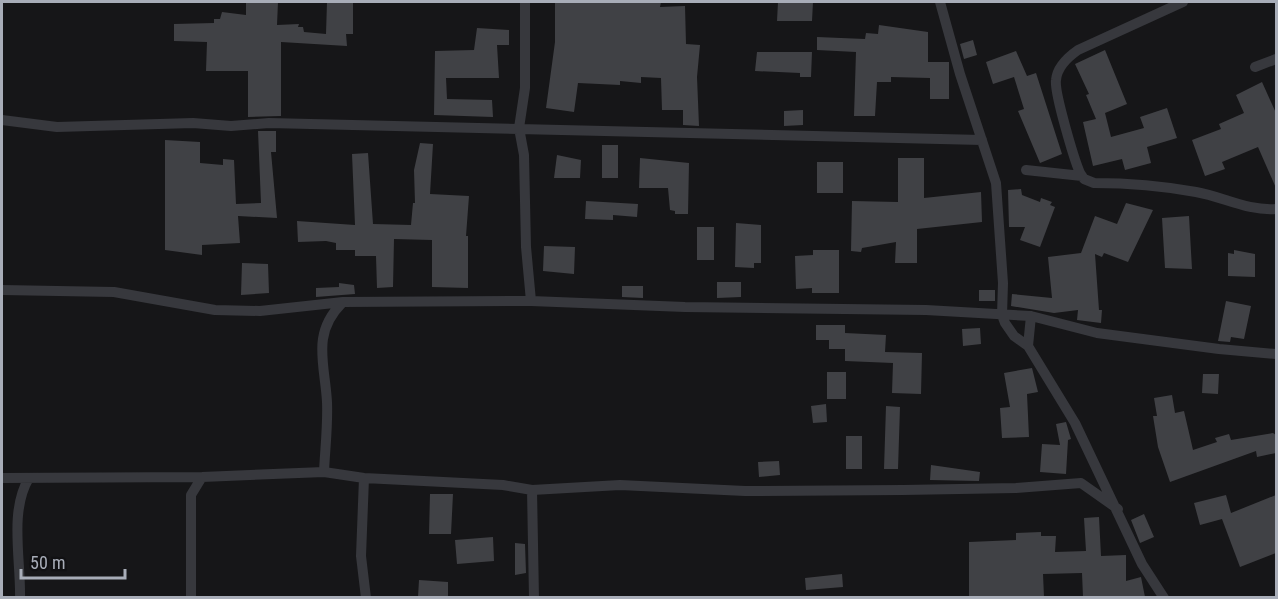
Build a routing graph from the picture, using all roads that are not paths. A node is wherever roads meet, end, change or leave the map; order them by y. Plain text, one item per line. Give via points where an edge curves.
1 (525, 2) edge
2 (940, 2) edge
3 (1183, 2) edge
4 (1276, 59) edge
5 (1255, 67) dead end
6 (2, 120) edge
7 (519, 128) junction
8 (982, 140) junction
9 (1026, 170) dead end
10 (1082, 176) junction
11 (1276, 209) edge
12 (2, 290) edge
13 (531, 301) junction
14 (343, 302) junction
15 (1002, 315) junction
16 (1031, 316) junction
17 (1028, 346) junction
18 (1276, 354) edge
19 (324, 472) junction
20 (202, 477) junction
21 (2, 478) edge
22 (30, 478) junction
23 (364, 478) junction
24 (532, 490) junction
25 (1118, 509) junction
26 (21, 597) edge
27 (191, 597) edge
28 (366, 597) edge
29 (534, 597) edge
30 (1164, 597) edge

1 - 7 street via 525,88
2 - 8 street
3 - 10 street via 1077,50 1060,70 1056,94
4 - 5 street
6 - 7 street via 57,127 269,123
7 - 8 street
7 - 13 street via 524,155
8 - 15 street via 996,183
9 - 10 street
10 - 11 street via 1094,183 1184,190 1218,197 1247,209
12 - 14 street via 114,292 215,310 260,311
13 - 14 street
13 - 15 street
14 - 19 street via 330,315 322,348 327,410
15 - 16 street
15 - 17 street via 1008,329
16 - 17 street
16 - 18 street via 1097,333
17 - 25 street via 1075,423
19 - 20 street
19 - 23 street
20 - 22 street
20 - 27 street via 191,495
21 - 22 street
22 - 26 street via 20,497
23 - 24 street
23 - 28 street via 362,556
24 - 25 street via 620,485 903,490 1081,483
24 - 29 street
25 - 30 street via 1142,564

